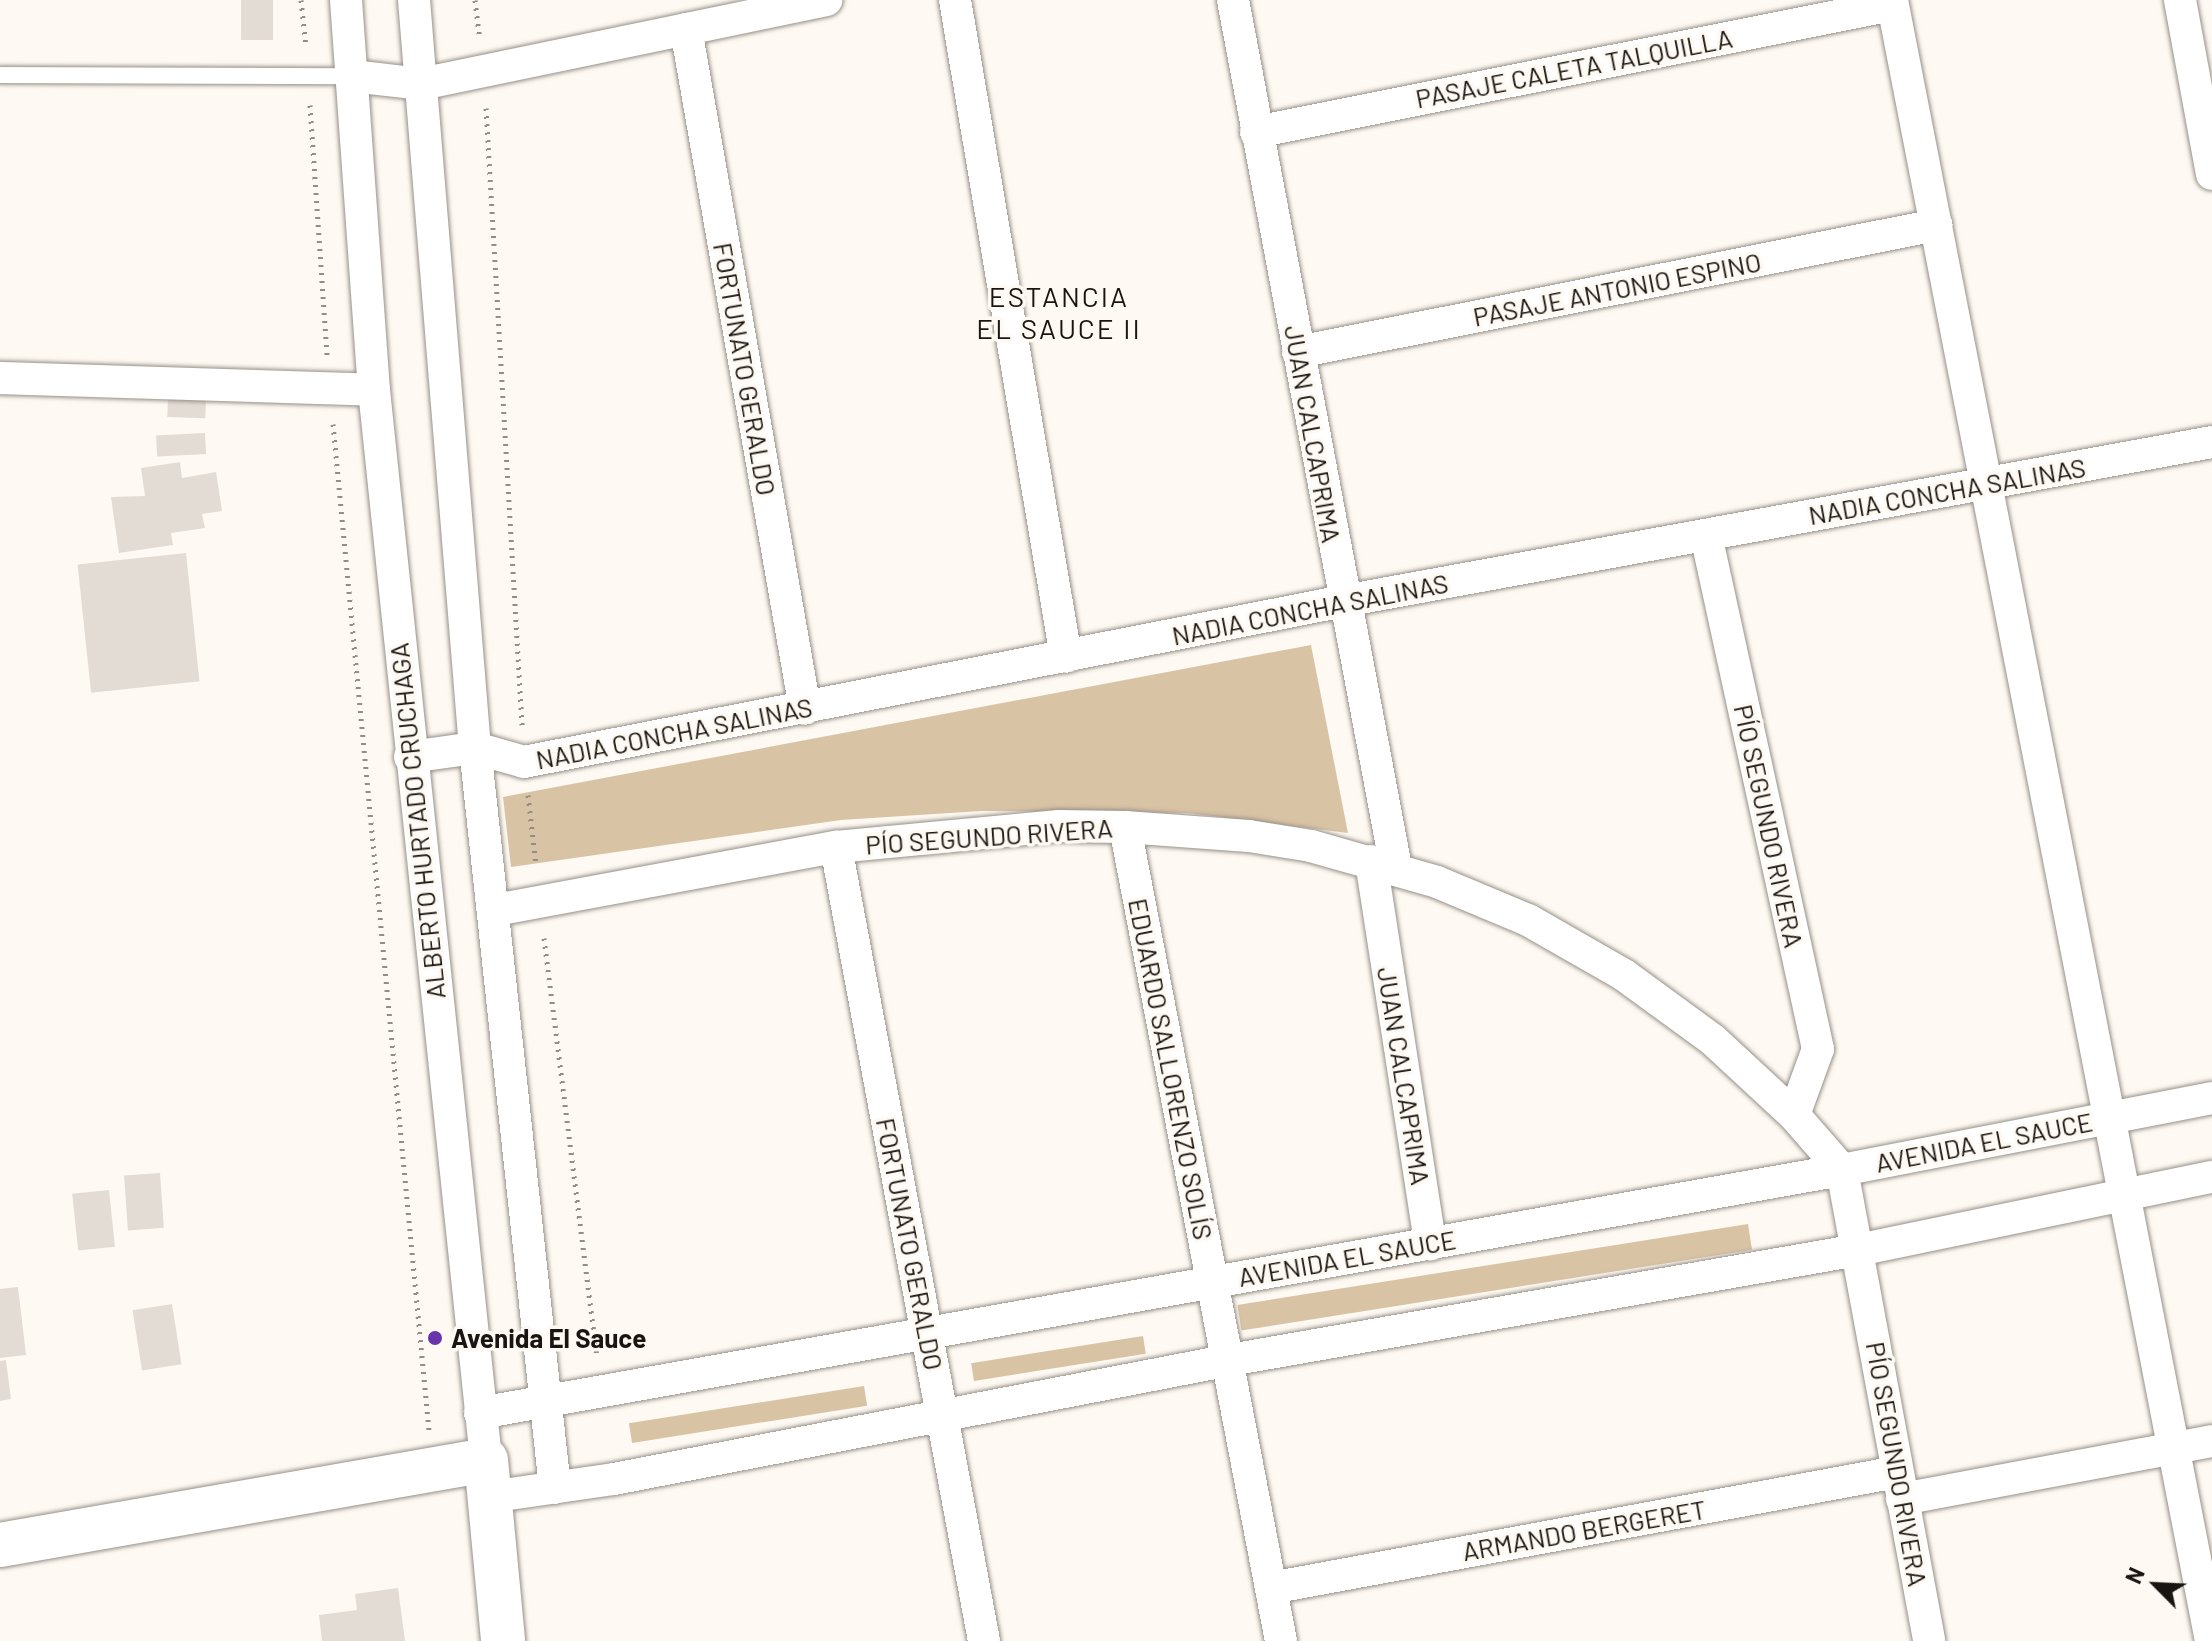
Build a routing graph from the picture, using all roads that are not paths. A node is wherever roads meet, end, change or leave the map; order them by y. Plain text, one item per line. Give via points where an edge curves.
1 (346, 0) edge
2 (414, 0) edge
3 (826, 0) edge
4 (955, 0) edge
5 (1233, 0) edge
6 (2180, 0) edge
7 (1892, 2) edge
8 (686, 29) junction
9 (0, 75) edge
10 (352, 76) junction
11 (421, 84) junction
12 (1256, 132) junction
13 (2212, 174) edge
14 (1936, 225) junction
15 (1298, 352) junction
16 (0, 378) edge
17 (374, 390) junction
18 (2212, 442) edge
19 (1986, 484) junction
20 (1706, 535) junction
21 (1344, 601) junction
22 (1066, 657) junction
23 (805, 709) junction
24 (475, 748) junction
25 (410, 757) junction
26 (1125, 827) junction
27 (836, 847) junction
28 (1384, 864) junction
29 (495, 910) junction
30 (2212, 1098) edge
31 (1794, 1115) junction
32 (2108, 1118) junction
33 (1842, 1170) junction
34 (2212, 1177) edge
35 (2125, 1195) junction
36 (1430, 1244) junction
37 (1858, 1250) junction
38 (1211, 1282) junction
39 (927, 1334) junction
40 (1230, 1360) junction
41 (544, 1403) junction
42 (480, 1413) junction
43 (943, 1417) junction
44 (2212, 1441) edge
45 (2174, 1448) junction
46 (488, 1478) junction
47 (1900, 1485) junction
48 (555, 1488) junction
49 (0, 1545) edge
50 (1271, 1588) junction
51 (503, 1641) edge
52 (984, 1641) edge
53 (1281, 1641) edge
54 (1929, 1641) edge
55 (2211, 1641) edge

1 - 10 street, ALBERTO HURTADO CRUCHAGA
2 - 11 street
3 - 8 street
4 - 22 street
5 - 12 street, JUAN CALCAPRIMA
6 - 13 street
7 - 12 street, PASAJE CALETA TALQUILLA
7 - 14 street
8 - 11 street
8 - 23 street, FORTUNATO GERALDO
9 - 10 lane
10 - 11 street
10 - 17 street, ALBERTO HURTADO CRUCHAGA
11 - 24 street
12 - 15 street, JUAN CALCAPRIMA
14 - 15 street, PASAJE ANTONIO ESPINO
14 - 19 street
15 - 21 street, JUAN CALCAPRIMA
16 - 17 street
17 - 25 street, ALBERTO HURTADO CRUCHAGA
18 - 19 street, NADIA CONCHA SALINAS
19 - 20 street, NADIA CONCHA SALINAS
19 - 32 street
20 - 21 street, NADIA CONCHA SALINAS
20 - 31 street, PÍO SEGUNDO RIVERA via 1818,1049
21 - 22 street, NADIA CONCHA SALINAS
21 - 28 street, JUAN CALCAPRIMA
22 - 23 street, NADIA CONCHA SALINAS
23 - 24 street, NADIA CONCHA SALINAS via 524,762
24 - 25 street, NADIA CONCHA SALINAS
24 - 29 street
25 - 42 street, ALBERTO HURTADO CRUCHAGA
26 - 27 street, PÍO SEGUNDO RIVERA via 1059,826
26 - 28 street, PÍO SEGUNDO RIVERA via 1249,836
26 - 38 street, EDUARDO SALLORENZO SOLÍS
27 - 29 street, PÍO SEGUNDO RIVERA
27 - 39 street, FORTUNATO GERALDO
28 - 31 street, PÍO SEGUNDO RIVERA via 1528,920 1624,975 1713,1040
28 - 36 street, JUAN CALCAPRIMA
29 - 41 street
30 - 32 street, AVENIDA EL SAUCE
31 - 33 street, PÍO SEGUNDO RIVERA
32 - 33 street, AVENIDA EL SAUCE
32 - 35 street
33 - 36 street, AVENIDA EL SAUCE
33 - 37 street, PÍO SEGUNDO RIVERA
34 - 35 street
35 - 37 street
35 - 45 street
36 - 38 street, AVENIDA EL SAUCE
37 - 40 street
37 - 47 street, PÍO SEGUNDO RIVERA
38 - 39 street, AVENIDA EL SAUCE
38 - 40 street, EDUARDO SALLORENZO SOLÍS
39 - 41 street, AVENIDA EL SAUCE
39 - 43 street, FORTUNATO GERALDO
40 - 43 street
40 - 50 street, EDUARDO SALLORENZO SOLÍS
41 - 42 street, AVENIDA EL SAUCE
41 - 48 street
42 - 46 street, ALBERTO HURTADO CRUCHAGA
43 - 48 street
43 - 52 street, FORTUNATO GERALDO
44 - 45 street, ARMANDO BERGERET
45 - 47 street, ARMANDO BERGERET
45 - 55 street
46 - 48 street
46 - 49 street via 433,1467
46 - 51 street, ALBERTO HURTADO CRUCHAGA
47 - 50 street, ARMANDO BERGERET
47 - 54 street, PÍO SEGUNDO RIVERA
50 - 53 street, EDUARDO SALLORENZO SOLÍS

